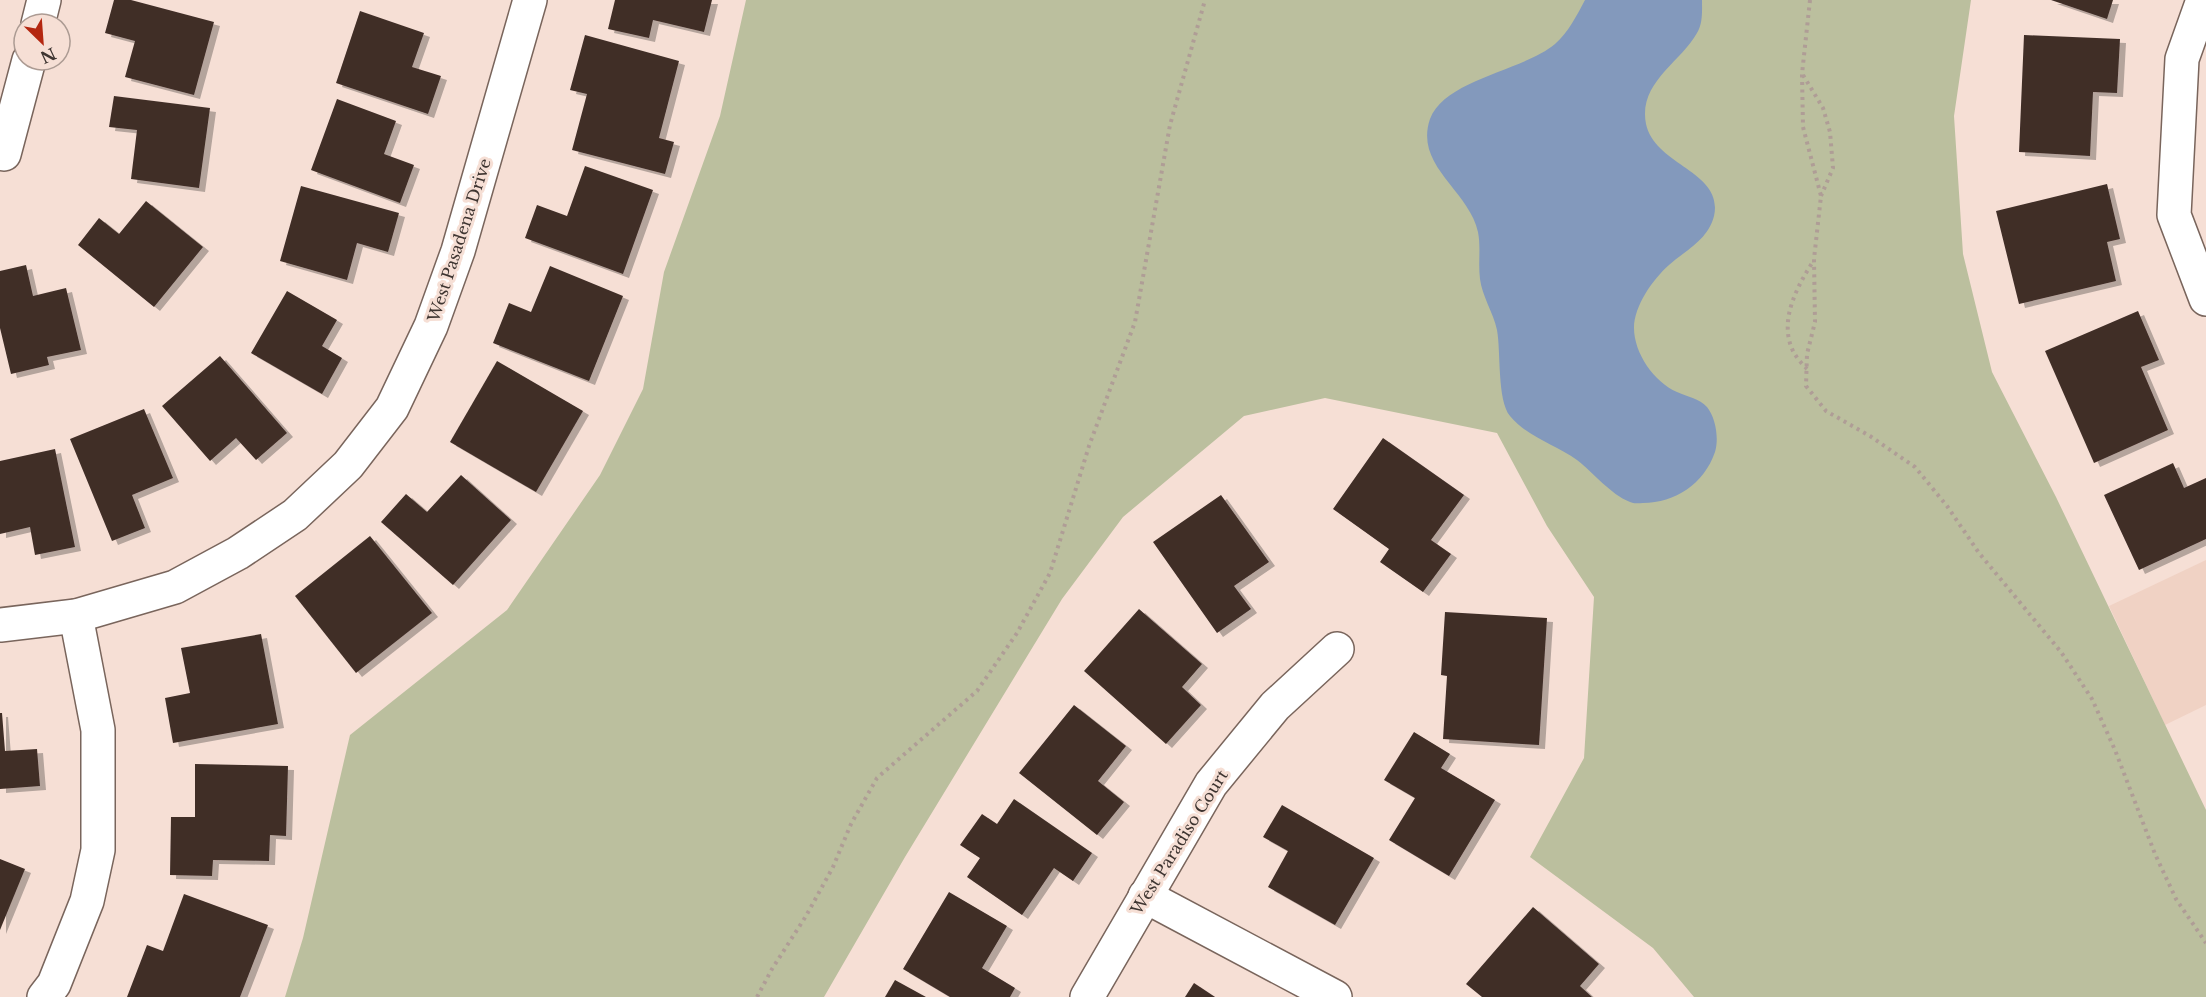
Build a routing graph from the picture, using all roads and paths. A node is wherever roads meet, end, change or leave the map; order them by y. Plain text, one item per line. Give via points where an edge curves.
1 (530, 0) edge
2 (1205, 0) edge
3 (1810, 0) edge
4 (2203, 0) edge
5 (26, 72) edge
6 (1803, 74) junction
7 (4, 154) dead end
8 (1821, 196) junction
9 (1814, 259) junction
10 (2206, 299) edge
11 (1807, 370) junction
12 (76, 616) junction
13 (0, 625) edge
14 (1338, 649) dead end
15 (1145, 896) junction
16 (2206, 943) edge
17 (44, 997) edge
18 (757, 997) edge
19 (1087, 997) edge
20 (1335, 997) edge

1 - 12 street, West Pasadena Drive via 458,251 431,326 392,408 348,465 295,516 175,587
2 - 18 path via 1170,125 1135,322 1089,446 1050,573 1017,633 977,691 877,778 833,867
3 - 6 path
4 - 10 street via 2182,59 2174,215
5 - 7 street
6 - 8 path via 1803,127
6 - 8 path via 1823,108 1830,132 1833,168
8 - 9 path
9 - 11 path via 1815,322
9 - 11 path via 1793,300 1786,328 1793,351
11 - 16 path via 1806,386 1826,411 1915,466 1979,553 2061,652 2092,699 2155,854 2176,898
12 - 13 street, West Pasadena Drive
12 - 17 street via 98,730 98,850 87,901 54,984
14 - 15 street, West Paradiso Court via 1275,706 1211,784
15 - 19 street, West Paradiso Court
15 - 20 street

